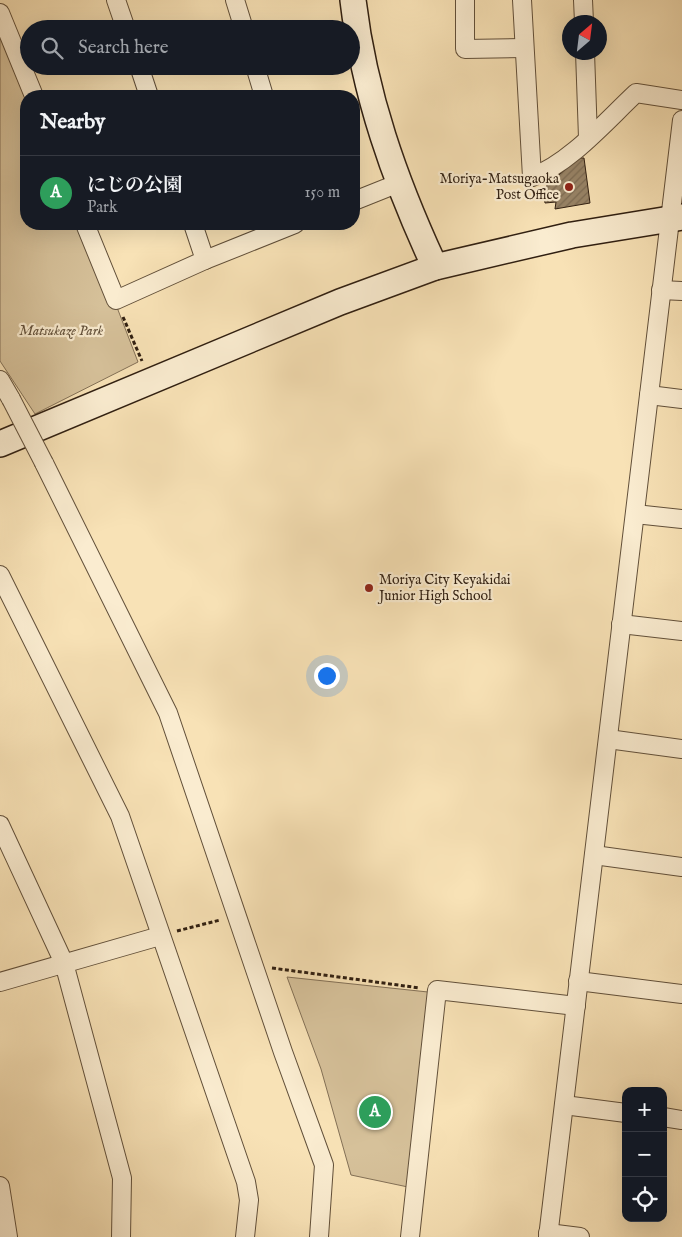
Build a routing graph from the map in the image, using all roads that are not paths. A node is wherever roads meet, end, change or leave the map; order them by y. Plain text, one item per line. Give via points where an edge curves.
1 (116, 0) edge
2 (236, 0) edge
3 (353, 0) edge
4 (465, 0) edge
5 (522, 0) edge
6 (583, 0) edge
7 (0, 13) edge
8 (584, 15) edge
9 (123, 20) edge
10 (242, 20) edge
11 (355, 20) edge
12 (524, 48) junction
13 (360, 53) edge
14 (585, 60) edge
15 (20, 62) edge
16 (25, 75) edge
17 (142, 75) edge
18 (258, 75) edge
19 (32, 90) edge
20 (147, 90) edge
21 (262, 90) edge
22 (682, 100) edge
23 (682, 120) edge
24 (588, 138) junction
25 (399, 183) junction
26 (360, 198) edge
27 (676, 217) edge
28 (87, 230) edge
29 (195, 230) edge
30 (280, 230) edge
31 (205, 260) junction
32 (435, 266) junction
33 (661, 290) junction
34 (682, 291) edge
35 (0, 380) edge
36 (649, 396) junction
37 (682, 399) edge
38 (0, 444) edge
39 (635, 514) junction
40 (682, 519) edge
41 (0, 575) edge
42 (621, 624) junction
43 (682, 631) edge
44 (608, 739) junction
45 (682, 749) edge
46 (0, 825) edge
47 (594, 856) junction
48 (682, 866) edge
49 (160, 936) junction
50 (64, 963) junction
51 (578, 981) junction
52 (0, 982) edge
53 (682, 994) edge
54 (576, 1006) junction
55 (564, 1105) junction
56 (622, 1112) edge
57 (667, 1118) edge
58 (682, 1120) edge
59 (0, 1186) edge
60 (548, 1235) edge
61 (8, 1237) edge
62 (120, 1237) edge
63 (245, 1237) edge
64 (319, 1237) edge
65 (410, 1237) edge
66 (580, 1237) edge

1 - 9 street
2 - 10 street
3 - 11 street
4 - 12 street via 464,49
5 - 12 street
6 - 8 street
7 - 15 street
12 - 24 street via 532,177 547,171
13 - 25 street via 374,112
14 - 24 street
16 - 19 street
17 - 20 street
18 - 21 street
22 - 24 street via 636,93
23 - 27 street
25 - 26 street
25 - 32 street
27 - 32 street via 572,235
27 - 33 street
28 - 31 street via 116,300
29 - 31 street
30 - 31 street
32 - 38 street via 340,302
33 - 34 street
33 - 36 street
35 - 64 street, bridge via 168,713 324,1165
36 - 37 street
36 - 39 street
39 - 40 street
39 - 42 street
41 - 49 street via 120,816
42 - 43 street
42 - 44 street
44 - 45 street
44 - 47 street
46 - 50 street
47 - 48 street
47 - 51 street
49 - 50 street
49 - 63 street via 246,1182 249,1200
50 - 52 street
50 - 62 street via 122,1178
51 - 53 street
51 - 54 street
54 - 55 street
54 - 65 street via 437,990
55 - 56 street
55 - 60 street
57 - 58 street
59 - 61 street
60 - 66 street

